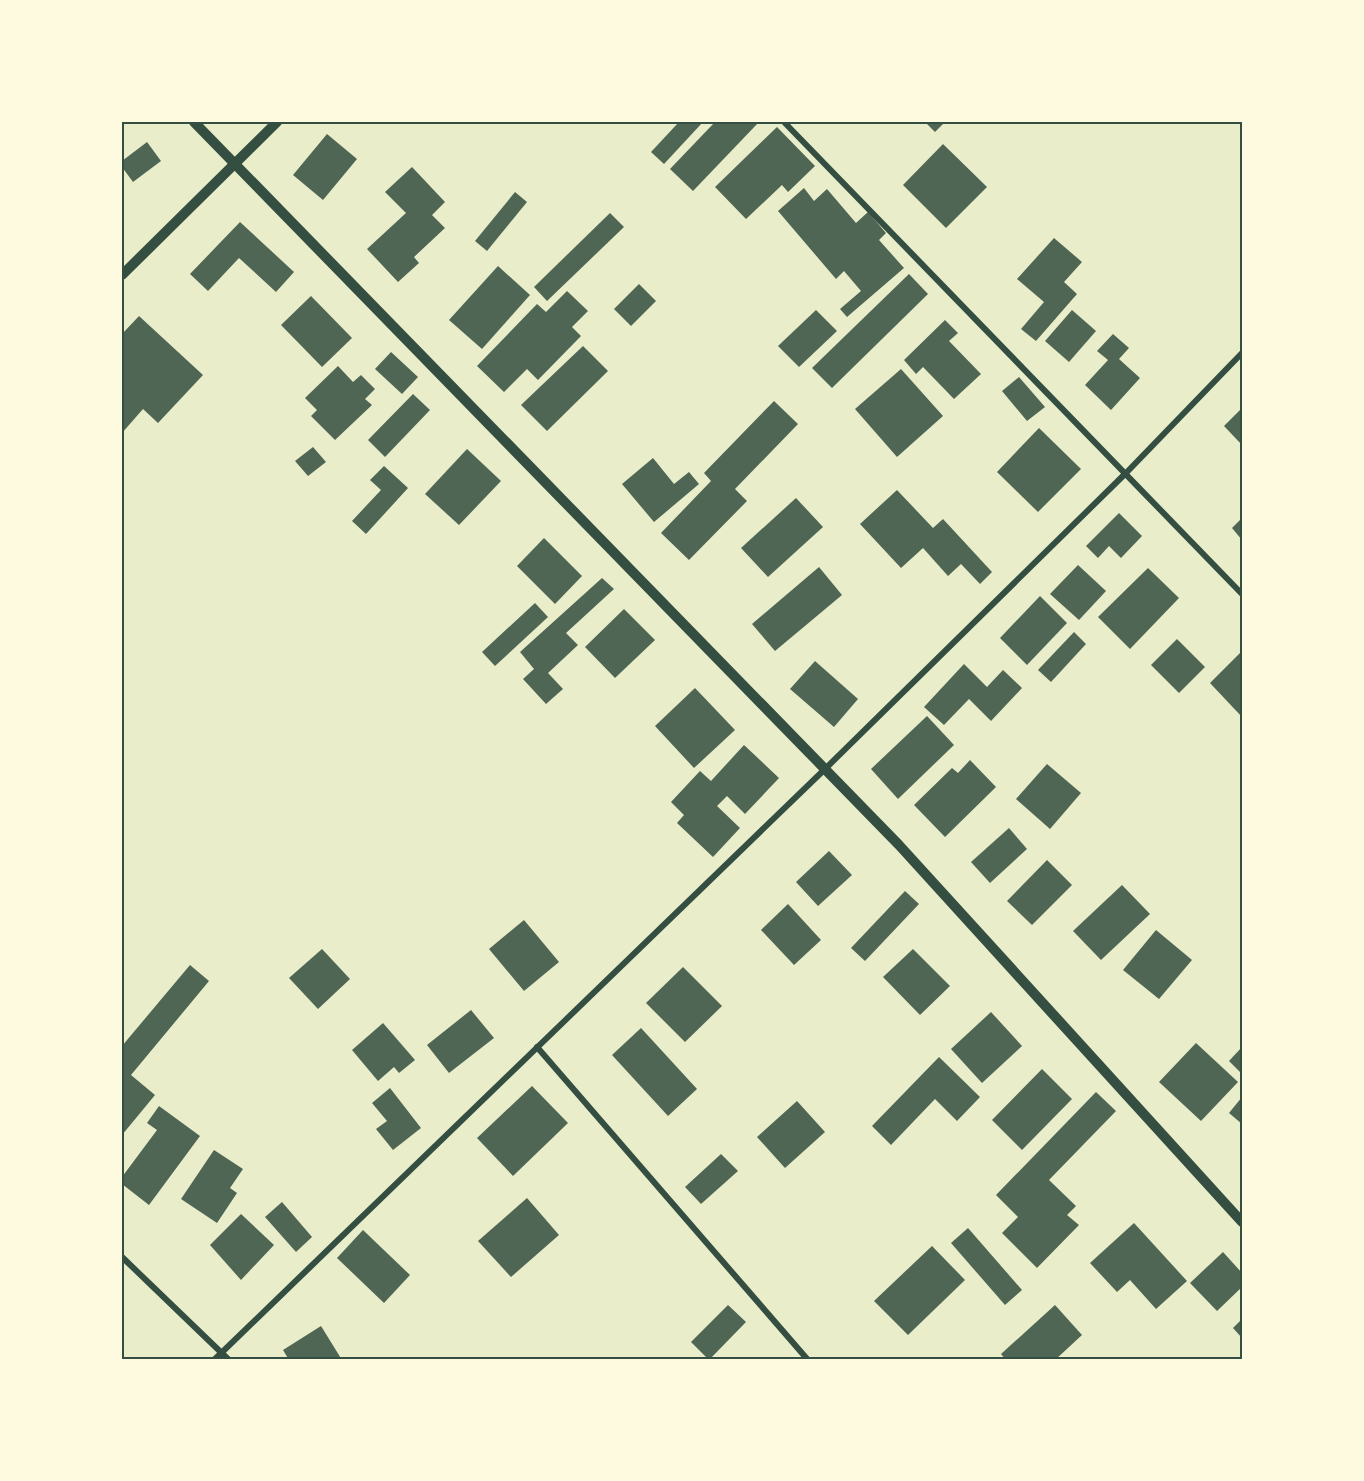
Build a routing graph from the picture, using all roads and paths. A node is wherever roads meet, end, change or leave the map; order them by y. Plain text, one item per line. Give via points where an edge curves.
1 (194, 122) edge
2 (277, 122) edge
3 (784, 122) edge
4 (236, 162) junction
5 (122, 275) edge
6 (1242, 353) edge
7 (1127, 472) junction
8 (1242, 594) edge
9 (825, 769) junction
10 (537, 1047) junction
11 (1242, 1222) edge
12 (122, 1257) edge
13 (222, 1351) junction
14 (214, 1359) edge
15 (230, 1359) edge
16 (808, 1359) edge

1 - 4 street
2 - 4 street
3 - 7 street
4 - 5 street
4 - 9 street
6 - 7 street
7 - 8 street
7 - 9 street
9 - 10 street
9 - 11 street
10 - 13 street
10 - 16 street
12 - 13 street
13 - 14 street
13 - 15 street

